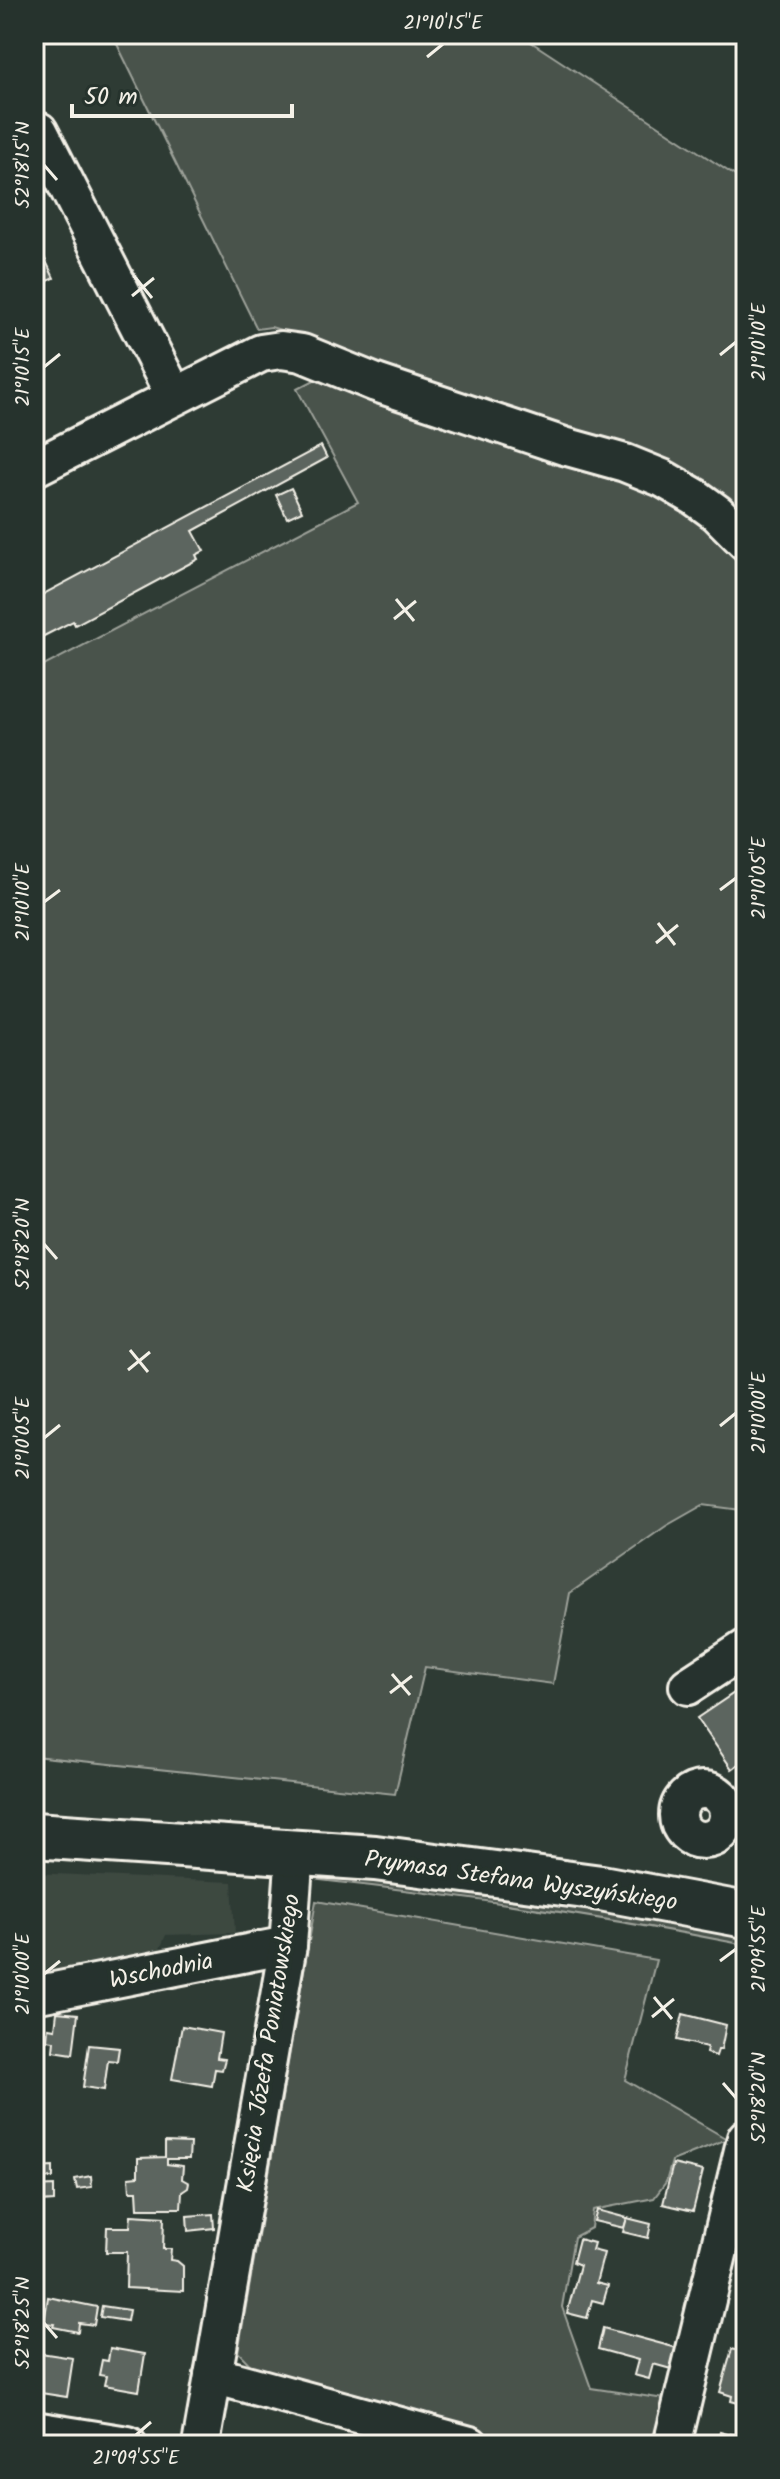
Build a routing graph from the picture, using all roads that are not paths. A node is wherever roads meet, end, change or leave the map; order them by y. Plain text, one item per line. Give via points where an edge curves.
1 (34, 130) edge
2 (174, 395) junction
3 (34, 468) edge
4 (746, 542) edge
5 (746, 1648) edge
6 (688, 1686) dead end
7 (34, 1835) edge
8 (295, 1852) junction
9 (746, 1915) edge
10 (288, 1945) junction
11 (34, 1995) edge
12 (746, 2138) edge
13 (213, 2375) junction
14 (34, 2430) edge
15 (128, 2445) edge
16 (201, 2445) edge
17 (470, 2445) edge
18 (672, 2445) edge

1 - 2 street
2 - 3 street
2 - 4 street via 261,353 302,353 662,478 717,513
5 - 6 street
7 - 8 main road
8 - 9 main road, Prymasa Stefana Wyszyńskiego via 500,1874
8 - 10 street, Księcia Józefa Poniatowskiego
10 - 11 street, Wschodnia
10 - 13 street, Księcia Józefa Poniatowskiego
12 - 18 street
13 - 16 street, Księcia Józefa Poniatowskiego
13 - 17 street
14 - 15 street

